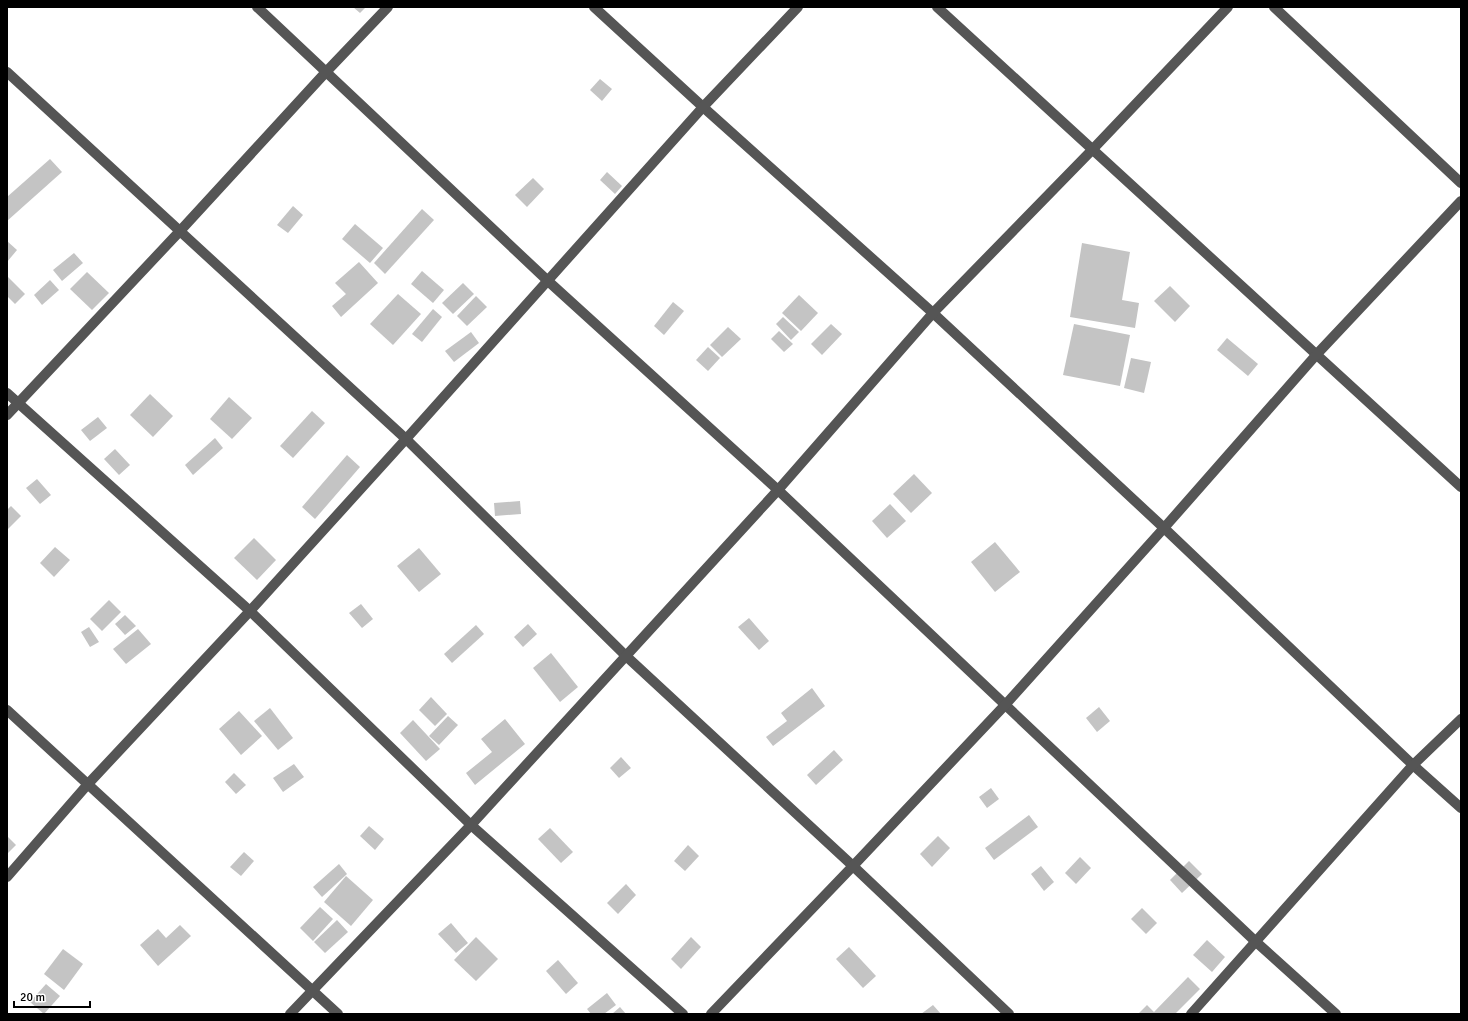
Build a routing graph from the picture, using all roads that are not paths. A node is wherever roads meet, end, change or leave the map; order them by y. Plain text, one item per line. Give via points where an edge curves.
1 (257, 7) edge
2 (388, 7) edge
3 (594, 7) edge
4 (798, 7) edge
5 (937, 7) edge
6 (1228, 7) edge
7 (1274, 7) edge
8 (7, 72) edge
9 (326, 72) junction
10 (703, 107) junction
11 (1092, 150) junction
12 (1461, 183) edge
13 (1461, 201) edge
14 (180, 231) junction
15 (548, 281) junction
16 (933, 312) junction
17 (1317, 354) junction
18 (7, 393) edge
19 (18, 403) junction
20 (7, 415) edge
21 (406, 439) junction
22 (1461, 487) edge
23 (778, 490) junction
24 (1164, 528) junction
25 (250, 611) junction
26 (626, 656) junction
27 (1006, 704) junction
28 (7, 710) edge
29 (1461, 719) edge
30 (1414, 765) junction
31 (88, 784) junction
32 (1461, 808) edge
33 (471, 825) junction
34 (853, 866) junction
35 (7, 877) edge
36 (1255, 941) junction
37 (312, 990) junction
38 (290, 1014) edge
39 (338, 1014) edge
40 (683, 1014) edge
41 (711, 1014) edge
42 (1009, 1014) edge
43 (1191, 1014) edge
44 (1336, 1014) edge

1 - 9 street
2 - 9 street
3 - 10 street
4 - 10 street
5 - 11 street
6 - 11 street
7 - 12 street
8 - 14 street
9 - 14 street
9 - 15 street
10 - 15 street
10 - 16 street
11 - 16 street
11 - 17 street
13 - 17 street
14 - 19 street
14 - 21 street
15 - 21 street
15 - 23 street
16 - 23 street
16 - 24 street
17 - 22 street
17 - 24 street
18 - 19 street
19 - 20 street
19 - 25 street
21 - 25 street
21 - 26 street
23 - 26 street
23 - 27 street
24 - 27 street
24 - 30 street
25 - 31 street
25 - 33 street
26 - 33 street
26 - 34 street
27 - 34 street
27 - 36 street
28 - 31 street
29 - 30 street
30 - 32 street
30 - 36 street
31 - 35 street
31 - 37 street
33 - 37 street
33 - 40 street
34 - 41 street
34 - 42 street
36 - 43 street
36 - 44 street
37 - 38 street
37 - 39 street

